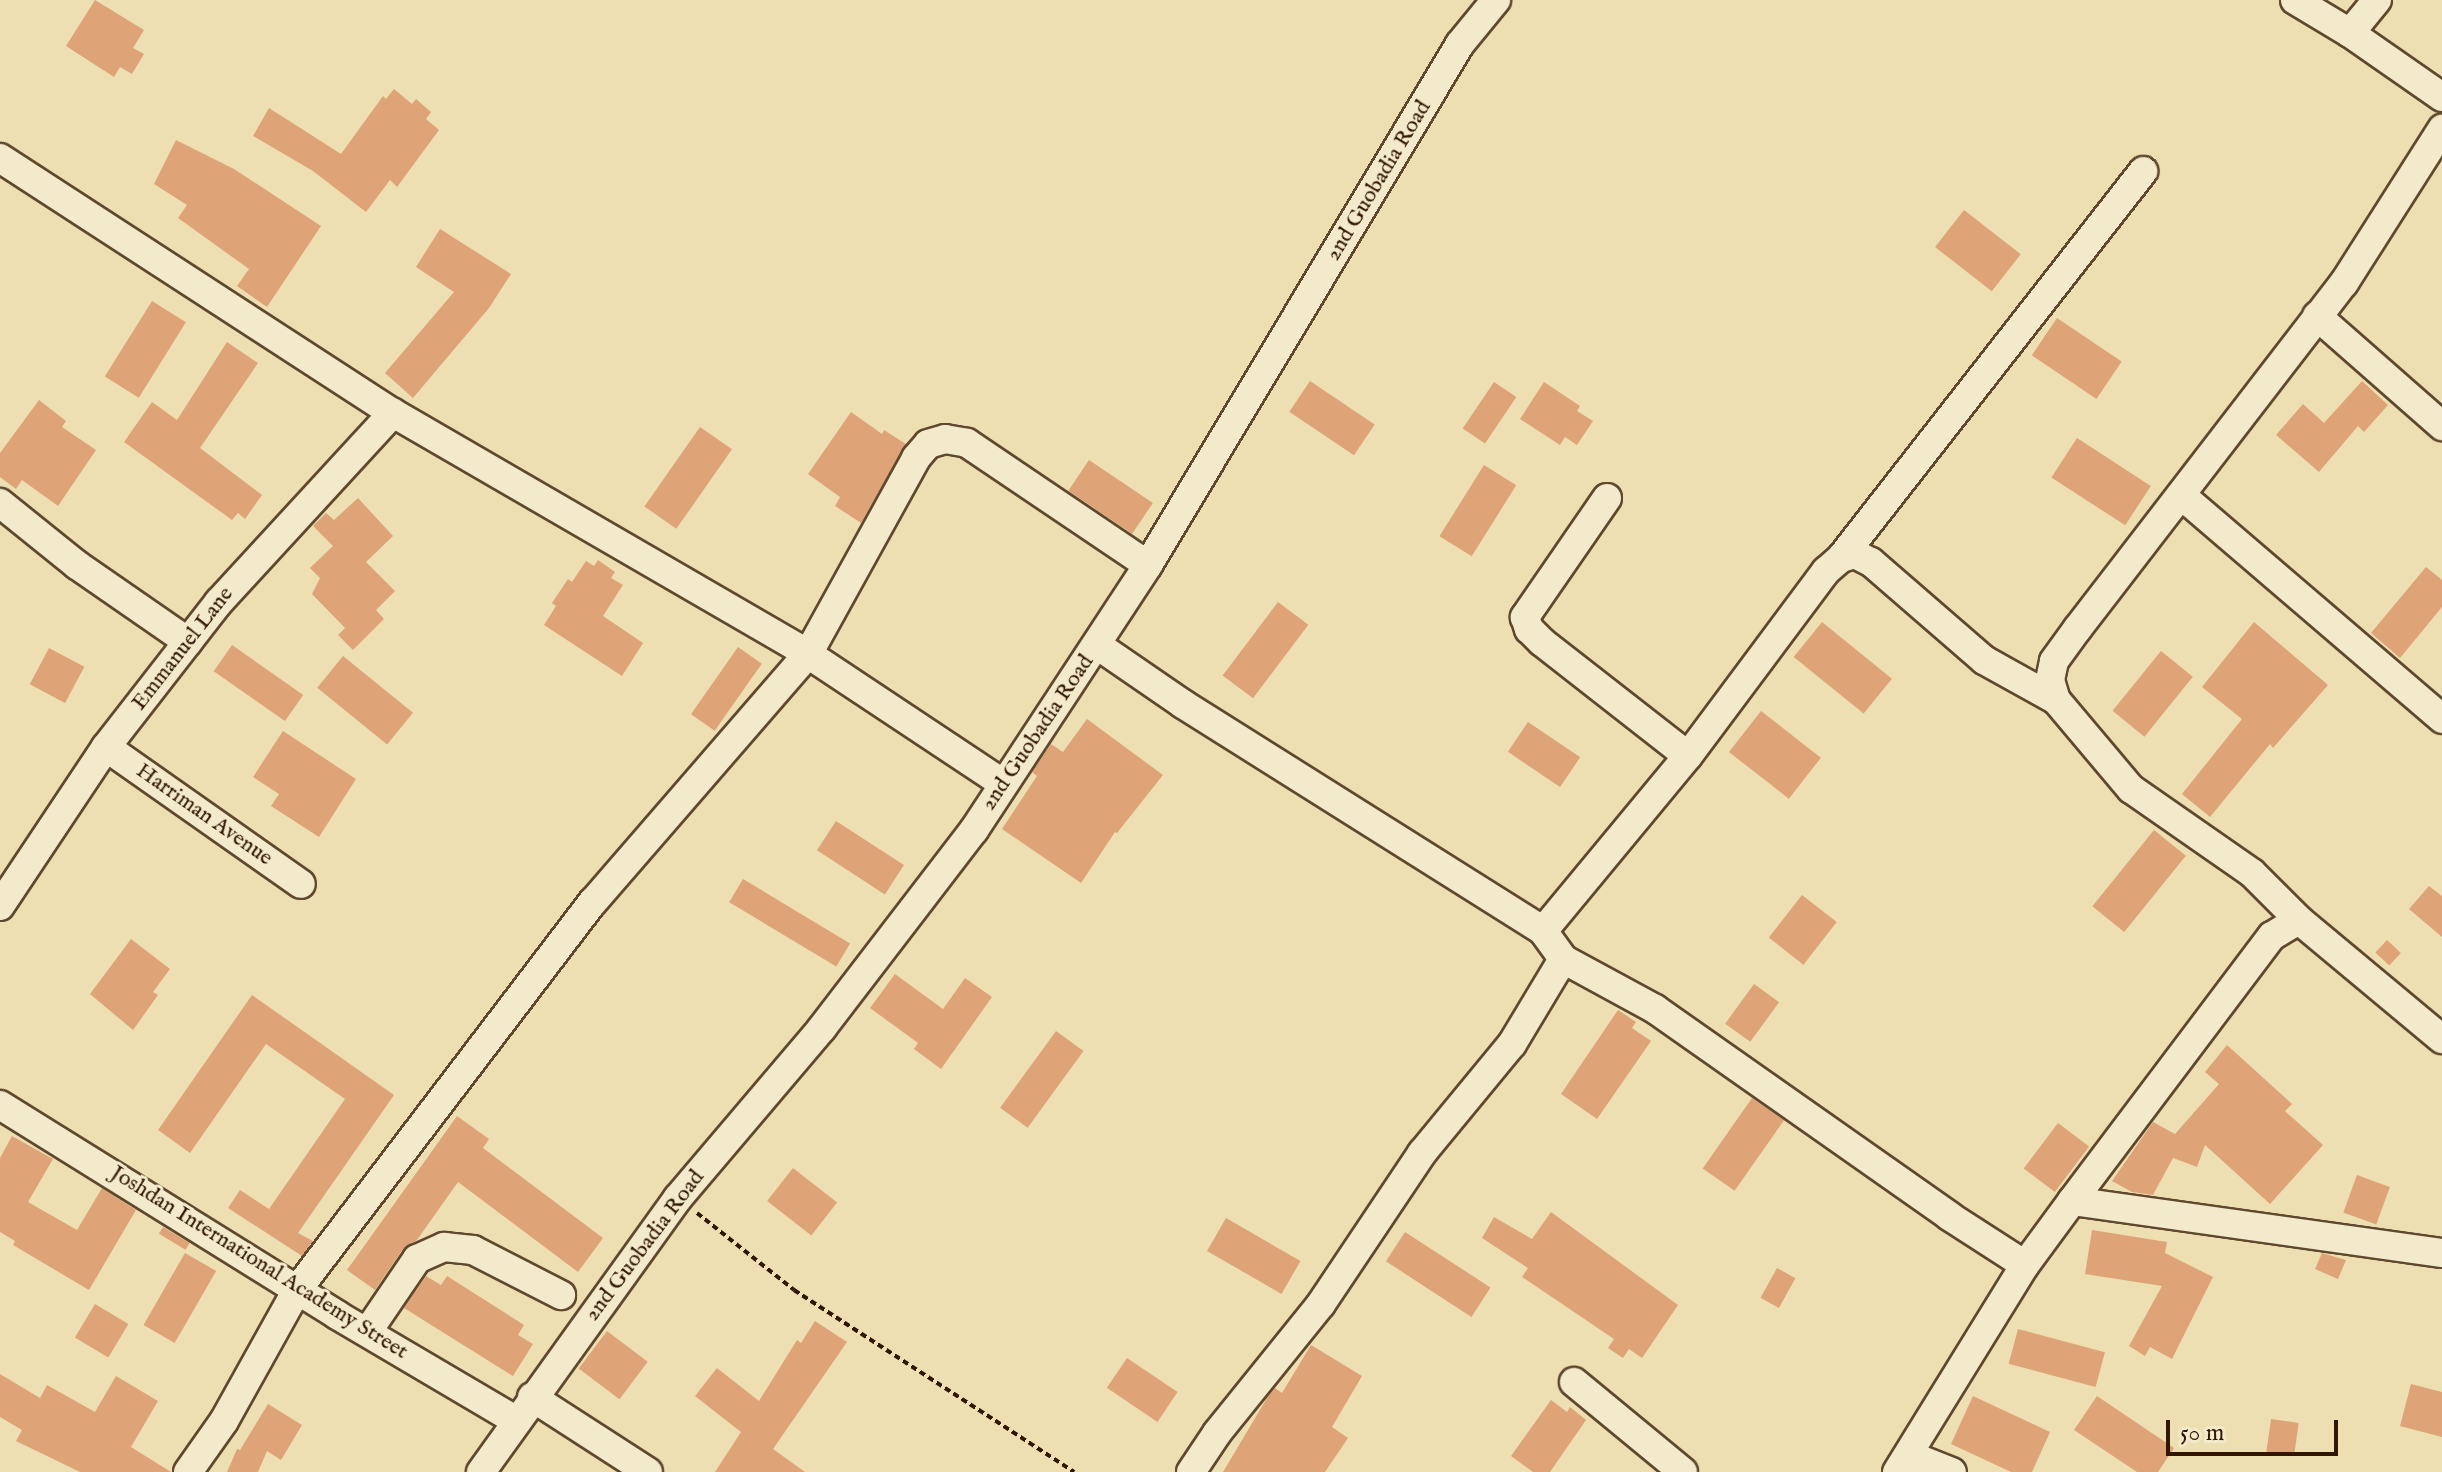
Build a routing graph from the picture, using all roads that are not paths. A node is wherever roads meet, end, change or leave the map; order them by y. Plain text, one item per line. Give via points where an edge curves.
1 (1496, 0) edge
2 (2295, 0) edge
3 (2377, 0) edge
4 (2350, 33) junction
5 (2442, 97) edge
6 (2442, 129) edge
7 (0, 158) edge
8 (2143, 171) dead end
9 (2317, 316) junction
10 (393, 413) junction
11 (2442, 426) edge
12 (2181, 495) junction
13 (1607, 498) dead end
14 (0, 503) edge
15 (1841, 558) junction
16 (1148, 565) junction
17 (188, 642) junction
18 (1097, 645) junction
19 (808, 654) junction
20 (2056, 700) junction
21 (2442, 719) edge
22 (106, 747) junction
23 (1688, 756) junction
24 (1002, 783) junction
25 (301, 884) dead end
26 (0, 906) edge
27 (2299, 920) junction
28 (1543, 931) junction
29 (1563, 959) junction
30 (2442, 1039) edge
31 (0, 1105) edge
32 (2074, 1198) junction
33 (2442, 1253) edge
34 (2442, 1262) edge
35 (2025, 1265) junction
36 (297, 1290) junction
37 (561, 1295) dead end
38 (368, 1331) junction
39 (1574, 1382) dead end
40 (532, 1397) junction
41 (517, 1421) junction
42 (1903, 1464) edge
43 (188, 1472) edge
44 (481, 1472) edge
45 (648, 1472) edge
46 (1191, 1472) edge
47 (1683, 1472) edge
48 (1952, 1472) edge

1 - 16 street, 2nd Guobadia Road via 1460,44
2 - 4 street
3 - 4 street
4 - 5 street
6 - 9 street via 2344,283
7 - 10 street
8 - 15 street
9 - 11 street
9 - 12 street
10 - 17 street, Emmanuel Lane
10 - 19 street
12 - 20 street via 2054,661 2050,680
12 - 21 street
13 - 23 street via 1525,617 1542,642
14 - 17 street via 77,565
15 - 20 street via 1855,554 1871,562 1984,660
15 - 23 street
16 - 18 street, 2nd Guobadia Road
16 - 19 street via 967,443 945,439 928,444 916,458
17 - 22 street, Emmanuel Lane
18 - 24 street, 2nd Guobadia Road
18 - 28 street
19 - 24 street
19 - 36 street via 593,902
20 - 27 street via 2131,789 2252,873
22 - 25 street, Harriman Avenue
22 - 26 street, Emmanuel Lane
23 - 28 street
24 - 40 street, 2nd Guobadia Road via 974,830 822,1028 678,1198
27 - 30 street
27 - 32 street via 2272,936
28 - 29 street
29 - 35 street via 1655,1009
29 - 46 street via 1512,1044 1422,1153 1321,1304
31 - 36 street, Joshdan International Academy Street
32 - 33 street
32 - 34 street via 2235,1232 2335,1239
32 - 35 street
35 - 42 street
36 - 38 street, Joshdan International Academy Street
36 - 43 street via 224,1421
37 - 38 street via 473,1250 444,1247 417,1259
38 - 41 street, Joshdan International Academy Street
39 - 47 street
40 - 41 street, 2nd Guobadia Road
40 - 45 street
41 - 44 street, 2nd Guobadia Road
42 - 48 street

